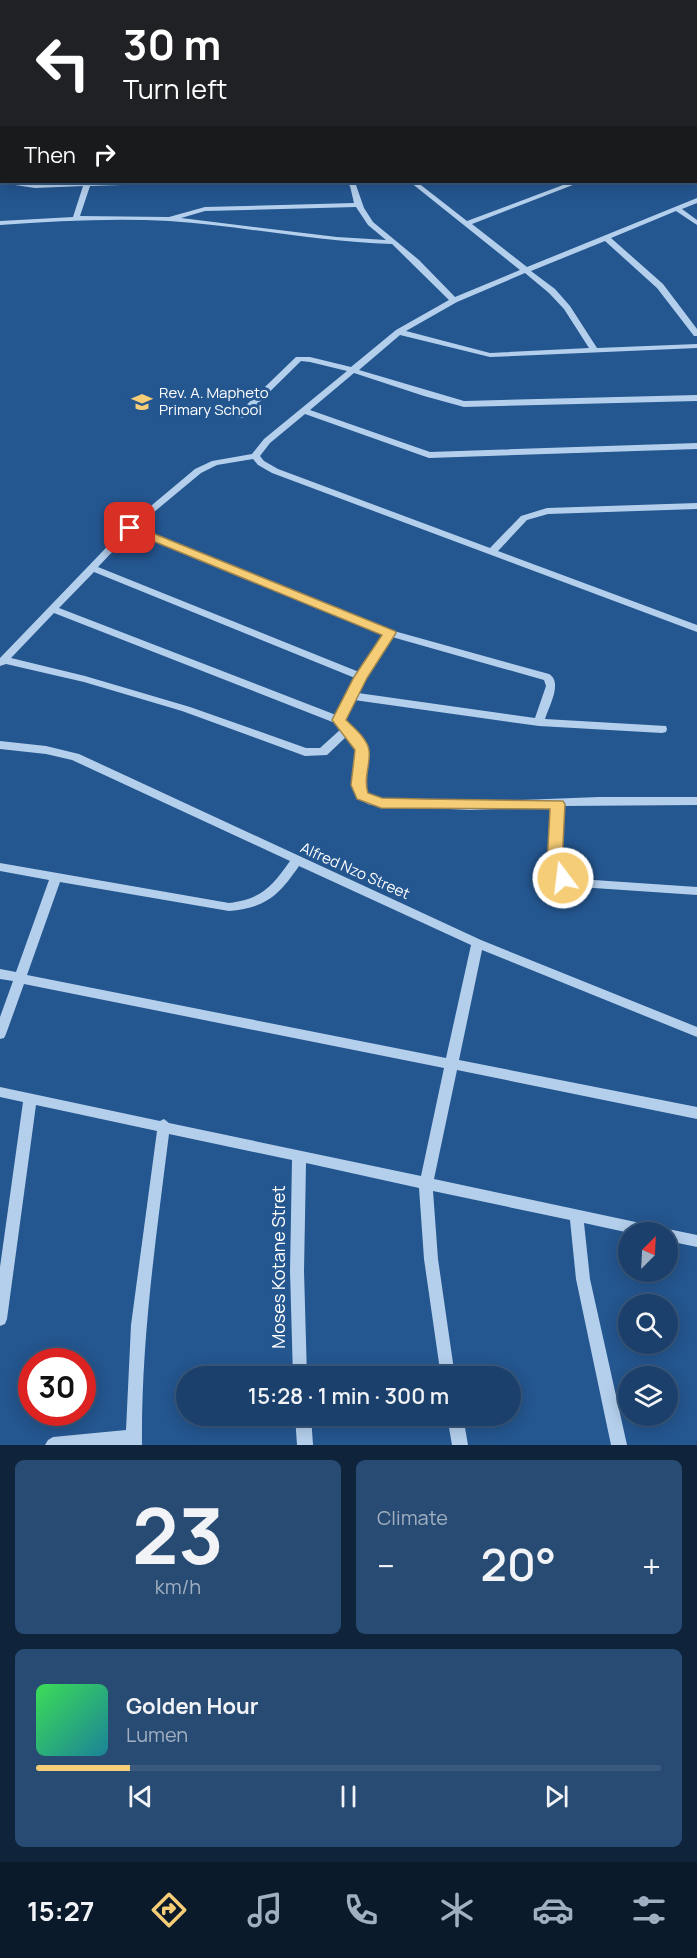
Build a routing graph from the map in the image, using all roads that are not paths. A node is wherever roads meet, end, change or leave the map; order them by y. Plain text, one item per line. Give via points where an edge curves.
1 (15, 183) edge
2 (88, 183) edge
3 (350, 183) edge
4 (418, 183) edge
5 (573, 183) edge
6 (697, 200) edge
7 (357, 205) junction
8 (676, 208) junction
9 (76, 218) junction
10 (170, 219) junction
11 (0, 222) edge
12 (697, 223) edge
13 (466, 224) junction
14 (606, 238) junction
15 (393, 242) junction
16 (525, 271) junction
17 (454, 300) junction
18 (399, 332) junction
19 (697, 334) edge
20 (697, 346) edge
21 (596, 351) junction
22 (350, 371) junction
23 (697, 398) edge
24 (304, 411) junction
25 (240, 416) dead end
26 (697, 446) edge
27 (255, 456) junction
28 (697, 506) edge
29 (130, 528) junction
30 (491, 553) junction
31 (91, 567) junction
32 (52, 609) junction
33 (697, 629) edge
34 (390, 633) junction
35 (2, 662) edge
36 (361, 677) junction
37 (351, 696) junction
38 (339, 720) junction
39 (539, 722) junction
40 (348, 729) junction
41 (662, 729) dead end
42 (0, 745) edge
43 (697, 801) edge
44 (558, 804) junction
45 (296, 861) junction
46 (0, 867) edge
47 (56, 877) junction
48 (697, 891) edge
49 (477, 943) junction
50 (0, 974) edge
51 (20, 978) junction
52 (697, 1032) edge
53 (0, 1034) edge
54 (450, 1064) junction
55 (0, 1092) edge
56 (30, 1098) junction
57 (697, 1113) edge
58 (164, 1125) junction
59 (299, 1157) junction
60 (426, 1185) junction
61 (576, 1216) junction
62 (618, 1224) edge
63 (678, 1237) edge
64 (697, 1241) edge
65 (0, 1319) edge
66 (300, 1366) edge
67 (446, 1366) edge
68 (304, 1426) edge
69 (457, 1426) edge
70 (134, 1441) edge
71 (53, 1445) edge
72 (305, 1445) edge
73 (460, 1445) edge
74 (619, 1445) edge

1 - 2 street
2 - 9 street
3 - 7 street
4 - 13 street
5 - 13 street
6 - 8 street
7 - 10 street via 205,209
7 - 15 street via 374,228
8 - 12 street
8 - 14 street
9 - 10 street
9 - 11 street
10 - 15 street via 328,239
13 - 16 street
14 - 16 street
14 - 19 street via 660,286
15 - 17 street
16 - 17 street
16 - 21 street via 560,299
17 - 18 street
18 - 21 street via 490,356
18 - 22 street
20 - 21 street
22 - 23 street via 464,404
22 - 24 street
22 - 25 street via 313,359 299,359
24 - 26 street via 429,455
24 - 27 street
27 - 29 street via 205,466
27 - 30 street via 275,471
28 - 30 street via 547,511 524,518
29 - 31 street
29 - 34 street
30 - 33 street
31 - 32 street
31 - 36 street
32 - 35 street
32 - 38 street
34 - 36 street
34 - 39 street via 549,678 551,686
35 - 40 street via 85,679 186,708 305,752 323,752
36 - 37 street
37 - 38 street
37 - 39 street
38 - 40 street
39 - 41 street
40 - 44 street via 362,750 359,791 367,799 381,803 470,806
42 - 45 street, Alfred Nzo Street via 75,757
43 - 44 street
44 - 48 street via 555,865 563,878 579,883
45 - 47 street via 274,893 238,906 216,906
45 - 49 street, Alfred Nzo Street
46 - 47 street
47 - 51 street
49 - 52 street, Alfred Nzo Street
49 - 54 street
50 - 51 street
51 - 53 street
51 - 54 street
54 - 57 street
54 - 60 street
55 - 56 street
56 - 58 street
56 - 65 street
58 - 59 street
58 - 70 street via 139,1328
59 - 60 street
59 - 66 street, Moses Kotane Stret
60 - 61 street
60 - 67 street via 432,1269
61 - 62 street
61 - 74 street via 585,1289
63 - 64 street
68 - 72 street
69 - 73 street
70 - 71 street

